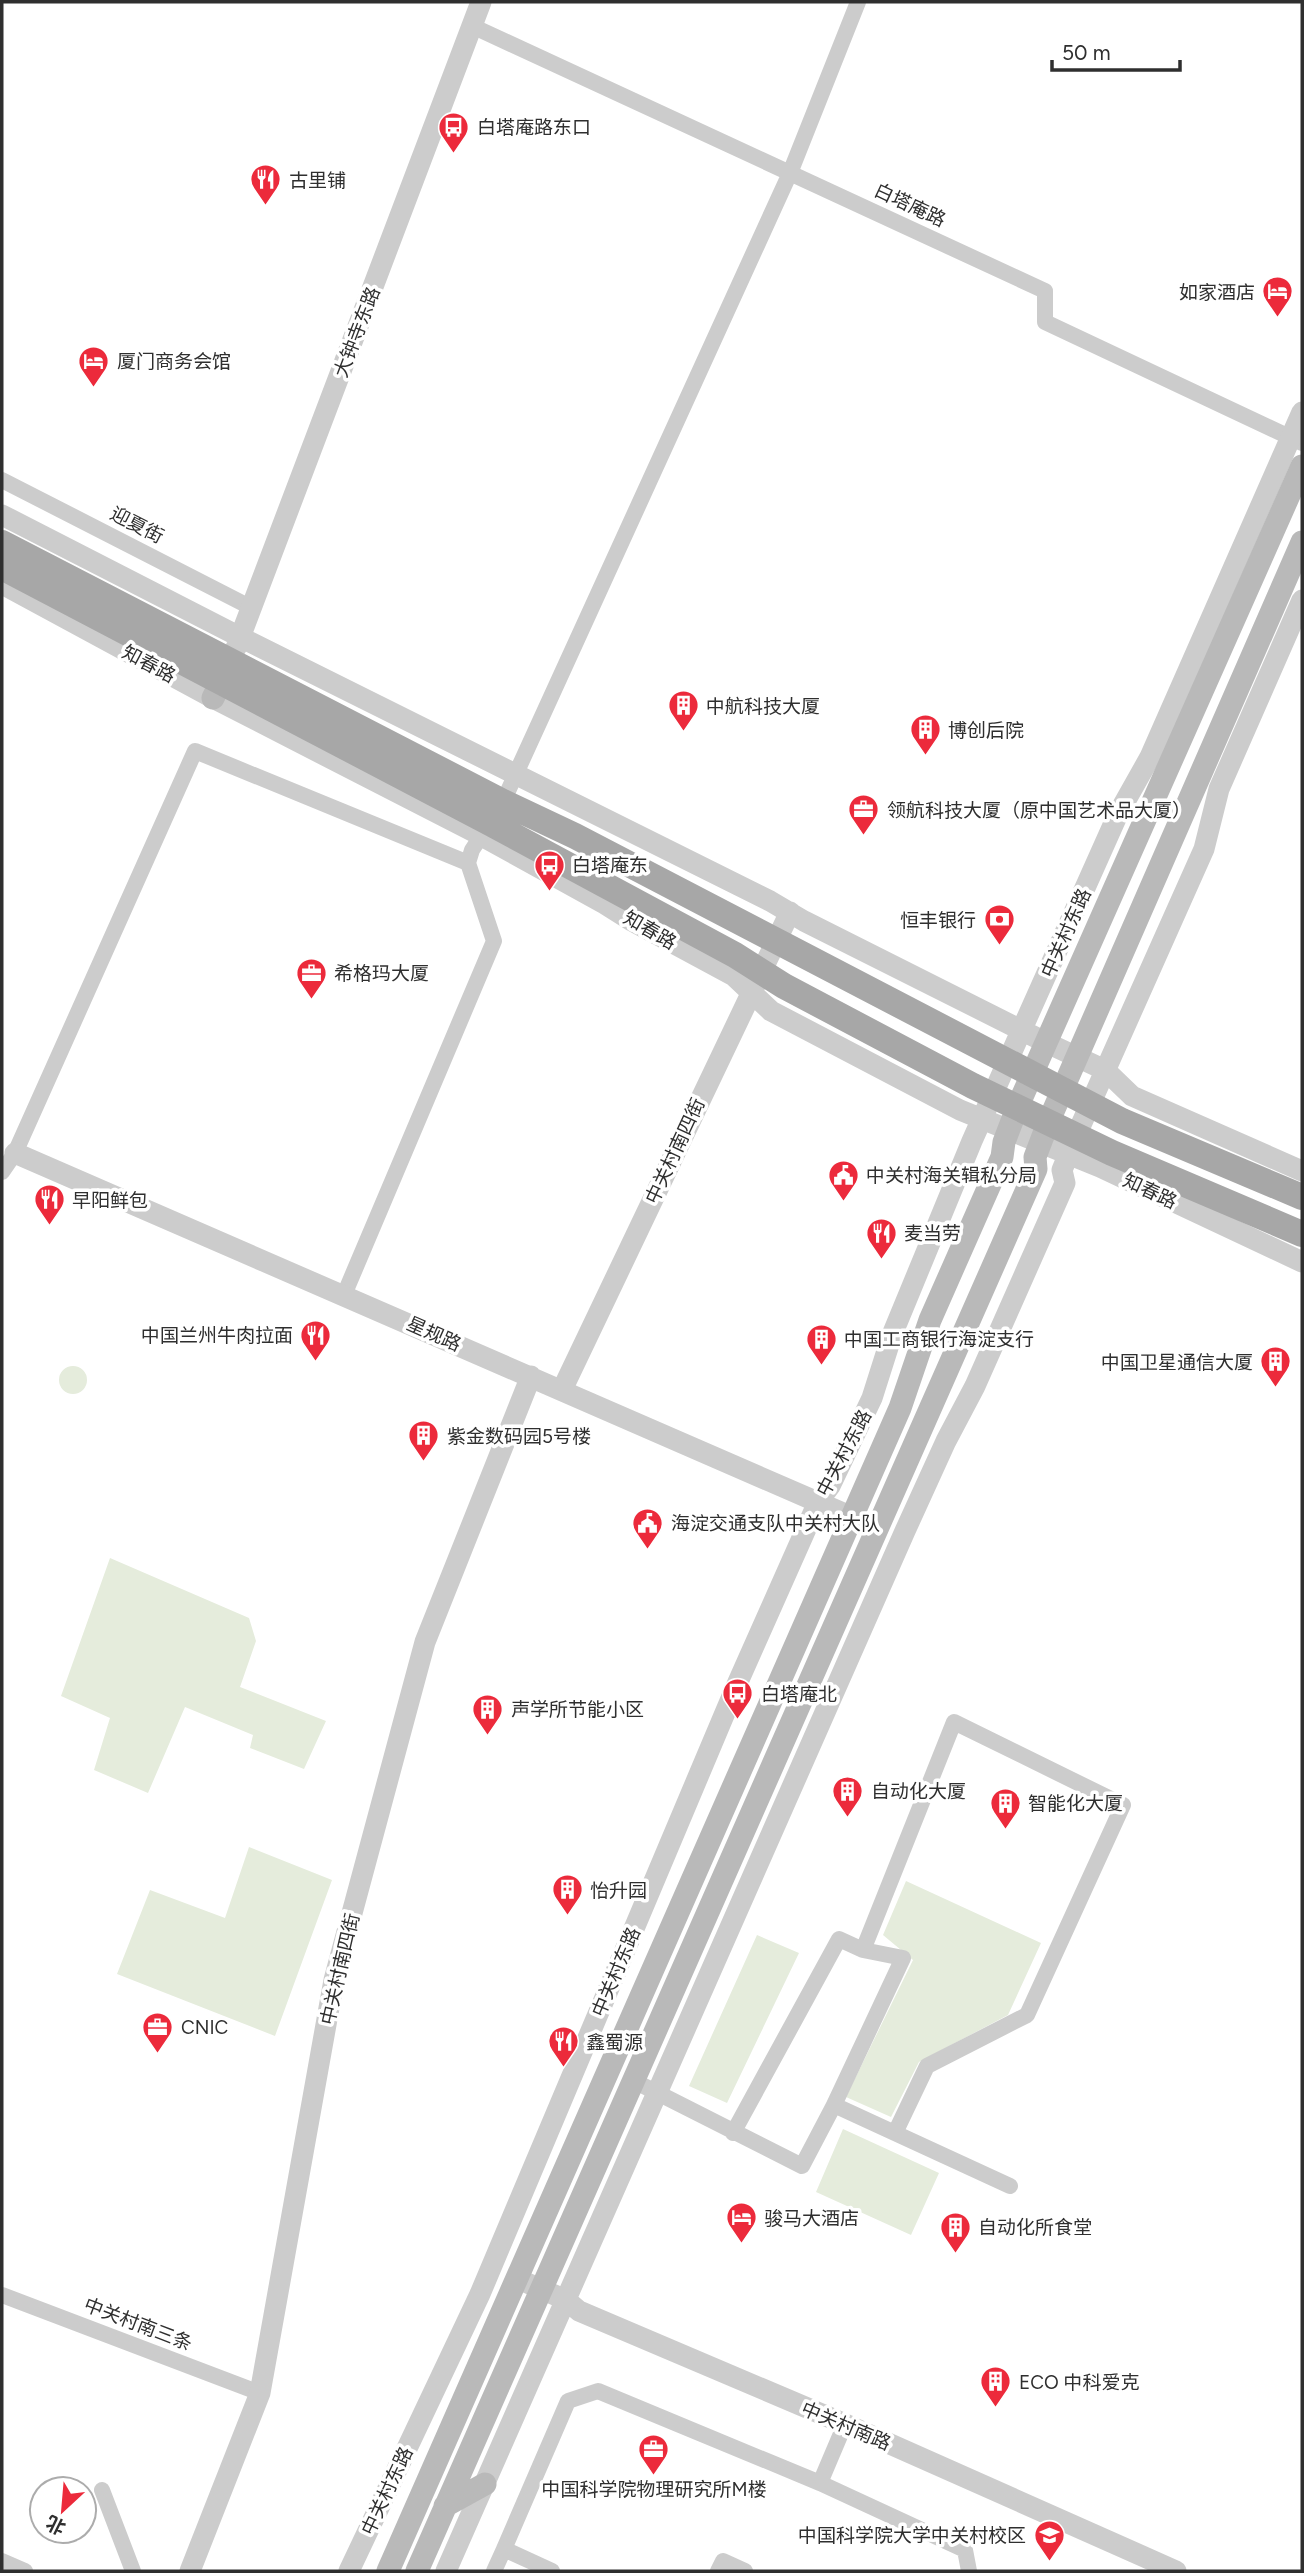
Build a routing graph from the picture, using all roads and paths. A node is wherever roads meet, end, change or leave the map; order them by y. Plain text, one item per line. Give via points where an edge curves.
1 (481, 2) edge
2 (858, 2) edge
3 (472, 26) junction
4 (790, 173) junction
5 (1302, 412) edge
6 (1296, 440) edge
7 (1302, 458) edge
8 (1302, 466) edge
9 (1272, 479) junction
10 (2, 480) edge
11 (2, 515) edge
12 (1302, 542) edge
13 (2, 543) edge
14 (2, 567) edge
15 (2, 584) edge
16 (1302, 600) edge
17 (253, 608) junction
18 (226, 670) junction
19 (517, 774) junction
20 (491, 820) junction
21 (468, 863) junction
22 (606, 904) junction
23 (639, 905) junction
24 (790, 912) junction
25 (776, 942) junction
26 (756, 982) junction
27 (1023, 1031) junction
28 (1047, 1043) junction
29 (1078, 1058) junction
30 (1009, 1061) junction
31 (1105, 1070) junction
32 (1032, 1074) junction
33 (1062, 1090) junction
34 (1089, 1104) junction
35 (988, 1108) junction
36 (1013, 1119) junction
37 (1044, 1133) junction
38 (1072, 1145) junction
39 (15, 1153) junction
40 (1302, 1171) edge
41 (2, 1172) edge
42 (1302, 1198) edge
43 (1302, 1234) edge
44 (1302, 1262) edge
45 (344, 1295) junction
46 (531, 1376) junction
47 (562, 1390) junction
48 (818, 1502) junction
49 (852, 1517) junction
50 (863, 1950) junction
51 (634, 2081) junction
52 (656, 2092) junction
53 (834, 2105) junction
54 (733, 2133) junction
55 (895, 2133) junction
56 (1010, 2186) dead end
57 (518, 2279) junction
58 (542, 2289) junction
59 (2, 2295) edge
60 (566, 2300) junction
61 (260, 2393) junction
62 (845, 2424) junction
63 (820, 2483) junction
64 (485, 2484) junction
65 (102, 2490) dead end
66 (445, 2506) junction
67 (504, 2549) junction
68 (2, 2561) edge
69 (25, 2571) edge
70 (133, 2571) edge
71 (190, 2571) edge
72 (349, 2571) edge
73 (388, 2571) edge
74 (416, 2571) edge
75 (446, 2571) edge
76 (494, 2571) edge
77 (552, 2571) edge
78 (718, 2571) edge
79 (745, 2571) edge
80 (969, 2571) edge
81 (1176, 2571) edge

1 - 3 street, 大钟寺东路
2 - 4 street
3 - 4 street, 白塔庵路
3 - 17 street, 大钟寺东路
4 - 6 street, 白塔庵路 via 1045,291 1045,322
4 - 19 street
5 - 6 street, 中关村东路
6 - 9 street, 中关村东路
7 - 9 street
8 - 28 main road, 中关村东路
9 - 27 street, 中关村东路
10 - 17 street, 迎夏街
11 - 18 street, 知春路
12 - 29 main road
13 - 18 main road, 知春路
14 - 18 main road, 知春路
15 - 18 street, 知春路
16 - 31 street via 1219,789 1204,849
17 - 18 street, 大钟寺东路
18 - 19 street, 知春路
18 - 20 main road, 知春路
18 - 20 street, 知春路
19 - 20 street
19 - 24 street, 知春路
20 - 21 street
20 - 22 street, 知春路
20 - 23 main road, 知春路
20 - 25 main road, 知春路 via 575,836
21 - 39 street via 195,751
21 - 45 street via 494,941
22 - 23 street
22 - 26 street, 知春路 via 734,976
23 - 26 main road, 知春路 via 735,956
24 - 25 street, 中关村南四街
24 - 27 street, 知春路
25 - 26 street, 中关村南四街
25 - 30 main road, 知春路
26 - 35 main road, 知春路
26 - 47 street, 中关村南四街
27 - 28 street, 知春路
27 - 30 street, 中关村东路
28 - 29 street, 知春路
28 - 32 main road, 中关村东路
29 - 31 street, 知春路
29 - 33 main road
30 - 32 main road, 知春路
30 - 35 street, 中关村东路
31 - 34 street
31 - 40 street, 知春路 via 1132,1096
32 - 33 main road, 知春路
32 - 36 main road, 中关村东路
33 - 34 main road, 知春路
33 - 37 main road
34 - 38 street
34 - 42 main road, 知春路
35 - 36 main road, 知春路
35 - 48 street, 中关村东路 via 892,1335 872,1398
36 - 37 main road, 知春路
36 - 49 main road, 中关村东路 via 1002,1157 930,1320 900,1408
37 - 38 main road, 知春路
37 - 51 main road via 1036,1168
38 - 43 main road, 知春路
38 - 44 street, 知春路
38 - 52 street via 1062,1170 1065,1183
39 - 41 street
39 - 45 street, 星规路
45 - 46 street, 星规路
46 - 47 street, 星规路
46 - 61 street, 中关村南四街 via 425,1642 338,1967
47 - 48 street, 星规路
48 - 49 street, 星规路
48 - 72 street, 中关村东路 via 480,2294
49 - 57 main road, 中关村东路
50 - 53 street via 903,1958
50 - 54 street via 839,1938
50 - 55 street via 954,1722 1124,1805 1027,2015 928,2066
51 - 52 street
51 - 58 main road
52 - 54 street
52 - 60 street
53 - 54 street via 802,2166
53 - 55 street
55 - 56 street
57 - 58 street, 中关村南路
57 - 73 main road, 中关村东路
58 - 60 street, 中关村南路
58 - 66 main road
59 - 61 street, 中关村南三条
60 - 62 street, 中关村南路 via 579,2311
60 - 64 street
61 - 71 street, 中关村南四街
62 - 63 street
62 - 81 street, 中关村南路
63 - 67 street via 598,2391 568,2402
63 - 80 street via 965,2550
64 - 66 main road
64 - 75 street
65 - 70 street
66 - 74 main road
67 - 76 street
67 - 77 street
68 - 69 street
78 - 79 street via 723,2561

